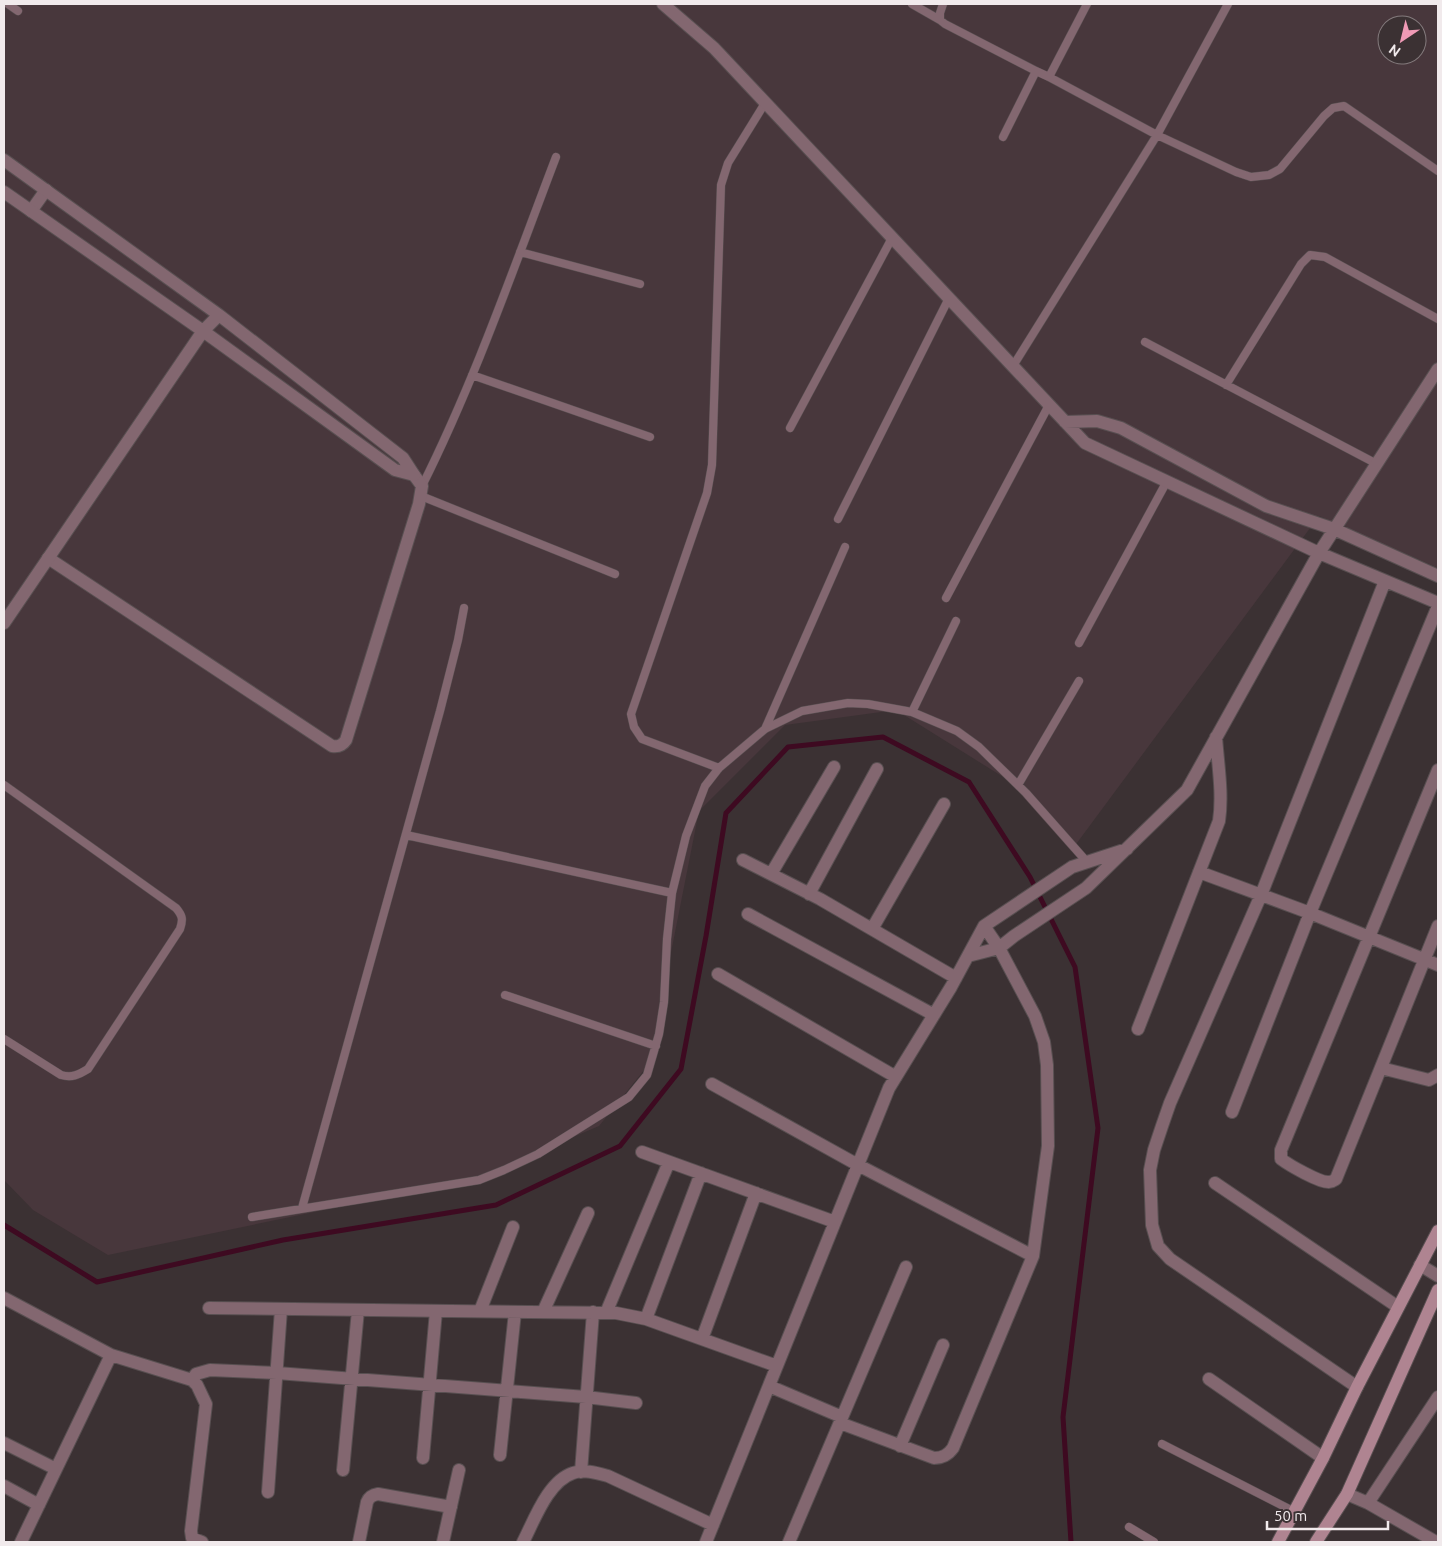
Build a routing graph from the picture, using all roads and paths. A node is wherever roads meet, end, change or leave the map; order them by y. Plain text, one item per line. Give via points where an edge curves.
1 (8, 4) edge
2 (912, 4) edge
3 (943, 4) edge
4 (1087, 4) edge
5 (1228, 4) edge
6 (667, 5) edge
7 (18, 11) dead end
8 (940, 20) junction
9 (1036, 71) junction
10 (1049, 77) junction
11 (766, 103) junction
12 (1157, 135) junction
13 (1003, 136) dead end
14 (556, 157) dead end
15 (4, 160) edge
16 (1438, 170) edge
17 (46, 190) junction
18 (4, 192) edge
19 (32, 211) junction
20 (892, 238) junction
21 (520, 252) junction
22 (640, 284) dead end
23 (949, 298) junction
24 (218, 315) junction
25 (1438, 319) edge
26 (203, 331) junction
27 (1145, 342) dead end
28 (1013, 366) junction
29 (1438, 369) edge
30 (472, 375) junction
31 (1226, 385) junction
32 (1049, 405) junction
33 (1066, 422) junction
34 (790, 428) dead end
35 (650, 437) dead end
36 (1377, 464) junction
37 (414, 475) junction
38 (1167, 481) junction
39 (422, 491) junction
40 (838, 519) dead end
41 (1334, 529) junction
42 (845, 547) dead end
43 (1319, 553) junction
44 (48, 558) junction
45 (615, 574) dead end
46 (1438, 576) edge
47 (1385, 580) junction
48 (946, 598) dead end
49 (1438, 604) edge
50 (464, 608) dead end
51 (956, 621) dead end
52 (4, 623) edge
53 (1079, 643) dead end
54 (1079, 681) dead end
55 (912, 712) junction
56 (765, 729) junction
57 (1216, 737) junction
58 (834, 767) dead end
59 (719, 768) junction
60 (877, 769) dead end
61 (1438, 770) edge
62 (4, 785) edge
63 (1018, 785) junction
64 (944, 804) dead end
65 (406, 835) junction
66 (1126, 849) junction
67 (743, 860) dead end
68 (1087, 862) junction
69 (1199, 872) junction
70 (772, 874) junction
71 (672, 893) junction
72 (809, 894) junction
73 (1261, 895) junction
74 (1310, 912) junction
75 (748, 914) dead end
76 (984, 926) junction
77 (1438, 926) edge
78 (872, 929) junction
79 (1369, 936) junction
80 (999, 948) junction
81 (968, 956) junction
82 (1425, 960) junction
83 (1438, 966) edge
84 (718, 974) dead end
85 (956, 978) junction
86 (505, 995) dead end
87 (934, 1014) junction
88 (1138, 1029) dead end
89 (4, 1039) edge
90 (656, 1046) junction
91 (1381, 1068) junction
92 (1438, 1075) edge
93 (896, 1077) junction
94 (712, 1084) dead end
95 (1232, 1112) dead end
96 (642, 1152) dead end
97 (669, 1162) junction
98 (858, 1165) junction
99 (700, 1173) junction
100 (1215, 1183) dead end
101 (756, 1193) junction
102 (302, 1208) junction
103 (588, 1213) dead end
104 (252, 1217) dead end
105 (835, 1222) junction
106 (513, 1227) dead end
107 (1438, 1230) edge
108 (1033, 1256) junction
109 (1420, 1265) junction
110 (906, 1267) dead end
111 (1438, 1276) edge
112 (1438, 1290) edge
113 (4, 1298) edge
114 (1398, 1307) junction
115 (209, 1308) dead end
116 (281, 1309) junction
117 (358, 1310) junction
118 (436, 1311) junction
119 (480, 1311) junction
120 (515, 1312) junction
121 (543, 1312) junction
122 (593, 1312) junction
123 (606, 1312) junction
124 (646, 1319) junction
125 (702, 1339) junction
126 (943, 1345) dead end
127 (111, 1355) junction
128 (777, 1366) junction
129 (277, 1373) junction
130 (352, 1379) junction
131 (1209, 1379) dead end
132 (192, 1380) junction
133 (429, 1386) junction
134 (769, 1386) junction
135 (1357, 1387) junction
136 (507, 1392) junction
137 (1438, 1396) edge
138 (586, 1397) junction
139 (636, 1403) dead end
140 (841, 1420) junction
141 (4, 1443) edge
142 (1162, 1444) dead end
143 (900, 1446) junction
144 (500, 1455) dead end
145 (423, 1458) dead end
146 (1323, 1458) junction
147 (56, 1469) junction
148 (343, 1470) dead end
149 (459, 1470) dead end
150 (581, 1472) junction
151 (4, 1486) edge
152 (268, 1492) dead end
153 (1347, 1494) junction
154 (1368, 1503) junction
155 (39, 1505) junction
156 (451, 1507) junction
157 (1295, 1512) junction
158 (713, 1525) junction
159 (1129, 1527) dead end
160 (20, 1542) edge
161 (202, 1542) edge
162 (359, 1542) edge
163 (443, 1542) edge
164 (523, 1542) edge
165 (706, 1542) edge
166 (789, 1542) edge
167 (1154, 1542) edge
168 (1278, 1542) edge
169 (1316, 1542) edge
170 (1436, 1542) edge

1 - 7 lane
2 - 8 lane
3 - 8 lane
4 - 10 lane
5 - 12 lane
6 - 11 street via 714,48
8 - 9 lane
9 - 10 lane
9 - 13 lane
10 - 12 lane
11 - 20 street
11 - 59 lane via 728,164 721,185 712,465 707,493 631,714 642,739
12 - 16 lane via 1236,172 1251,177 1269,175 1280,169 1324,116 1333,108 1344,106
12 - 28 lane
14 - 21 lane
15 - 17 street
17 - 19 street
17 - 24 street
18 - 19 street
19 - 26 street
20 - 23 street
20 - 34 lane
21 - 22 lane
21 - 30 lane
23 - 28 street
23 - 40 lane
24 - 26 street
24 - 37 street via 403,458
25 - 31 lane via 1325,257 1310,255 1301,264
26 - 37 street via 395,470
26 - 44 street
27 - 31 lane
28 - 32 street
29 - 36 street
30 - 35 lane
30 - 39 lane
31 - 36 lane
32 - 33 street
32 - 48 lane
33 - 38 street via 1084,443
33 - 41 street via 1097,421 1121,428 1266,506
36 - 41 street
37 - 39 street
38 - 43 street
38 - 53 lane
39 - 44 street via 346,740 338,747
39 - 45 lane
41 - 43 street
41 - 46 street
42 - 56 lane
43 - 47 street
43 - 57 street
44 - 52 street
47 - 49 street
47 - 73 street
49 - 74 street
50 - 65 lane
51 - 55 lane
54 - 63 lane
55 - 56 lane via 848,703 802,711
55 - 63 lane via 957,731 979,747
56 - 59 lane
57 - 66 street via 1187,790
57 - 69 street via 1221,809
58 - 70 street
59 - 71 lane via 705,786 694,814
60 - 72 street
61 - 79 street
62 - 89 lane via 176,908 183,920 180,930 88,1069 70,1077 61,1075
63 - 68 lane
64 - 78 street
65 - 71 lane
65 - 102 lane
66 - 68 street
66 - 80 street via 1086,888
67 - 70 street
68 - 76 street via 1072,867
69 - 73 street
69 - 88 street
70 - 72 street
71 - 90 lane via 664,1002
72 - 78 street
73 - 74 street
73 - 135 street via 1170,1103 1154,1150 1150,1170 1152,1225 1158,1246 1170,1259
74 - 79 street
74 - 95 street
75 - 87 street
76 - 80 street
76 - 81 street
77 - 82 street
78 - 85 street
79 - 82 street
79 - 91 street via 1281,1150 1282,1159 1324,1182 1336,1179
80 - 81 street
80 - 108 street via 1035,1016 1048,1065 1048,1146
81 - 85 street
82 - 83 street
82 - 91 street
84 - 93 street
85 - 87 street
86 - 90 lane
87 - 93 street
90 - 102 lane via 647,1075 629,1097 538,1154 504,1170 479,1180
91 - 92 street via 1429,1080
93 - 98 street
94 - 98 street
96 - 97 street
97 - 99 street
97 - 123 street
98 - 105 street
98 - 108 street
99 - 101 street
99 - 124 street
100 - 114 street
101 - 105 street
101 - 125 street
102 - 104 lane
103 - 121 street
105 - 128 street
106 - 119 street
107 - 109 main road
108 - 143 street via 953,1448 948,1455 934,1458
109 - 111 street
109 - 114 main road
110 - 140 street
112 - 153 main road
113 - 127 street
114 - 135 main road
115 - 116 street
116 - 117 street
116 - 129 street
117 - 118 street
117 - 130 street
118 - 119 street
118 - 133 street
119 - 120 street
120 - 121 street
120 - 136 street
121 - 122 street
122 - 123 street
122 - 138 street
123 - 124 street
124 - 125 street
125 - 128 street
126 - 143 street
127 - 132 street
127 - 147 street
128 - 134 street
129 - 130 street
129 - 132 street via 210,1370 196,1374
129 - 152 street
130 - 133 street
130 - 148 street
131 - 146 street
132 - 161 street via 198,1385 206,1404 191,1531 192,1538
133 - 136 street
133 - 145 street
134 - 140 street
134 - 158 street
135 - 146 main road
136 - 138 street
136 - 144 street
137 - 154 street
138 - 139 street
138 - 150 street
140 - 143 street
140 - 166 street
141 - 147 street
142 - 157 lane
146 - 157 main road
147 - 155 street
149 - 156 street
150 - 158 street via 608,1476
150 - 164 street via 559,1480
151 - 155 street
153 - 154 street
153 - 169 main road
154 - 170 street
155 - 160 street
156 - 162 street via 373,1495 368,1498
156 - 163 street
157 - 168 main road
158 - 165 street
159 - 167 lane

